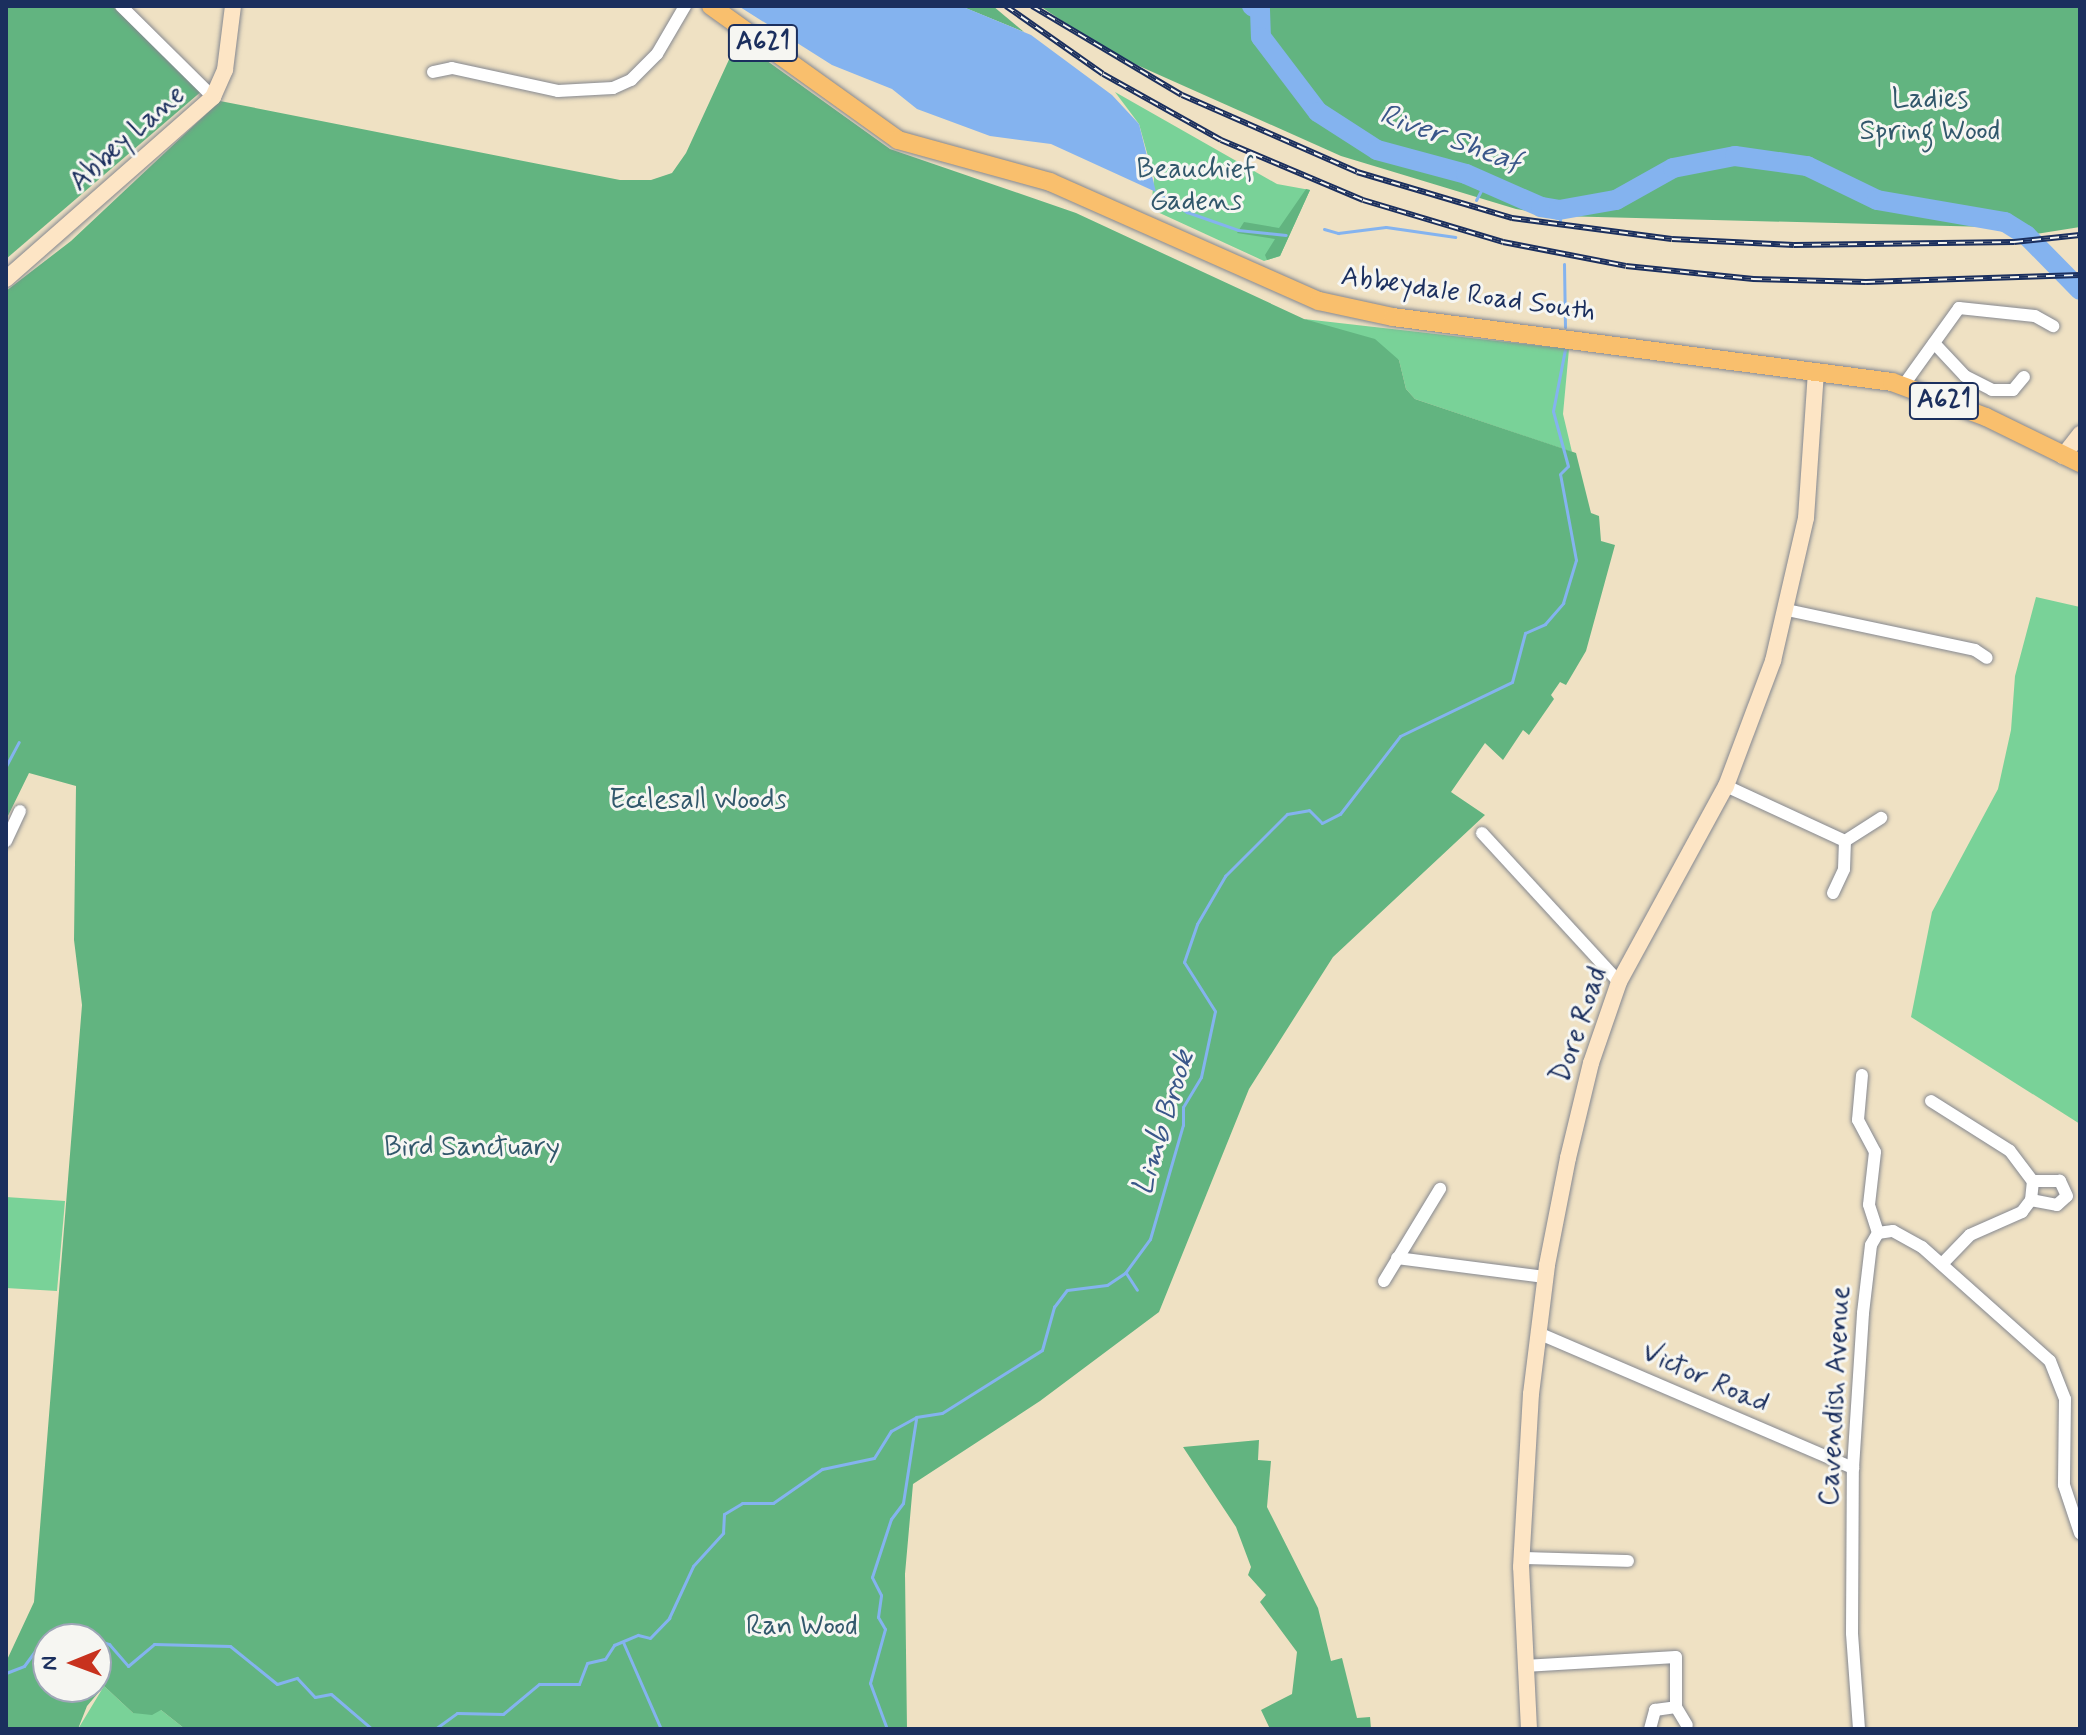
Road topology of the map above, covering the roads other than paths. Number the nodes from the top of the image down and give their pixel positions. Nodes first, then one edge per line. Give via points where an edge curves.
1 (121, 6) edge
2 (233, 6) edge
3 (685, 6) edge
4 (711, 6) edge
5 (433, 72) dead end
6 (213, 97) junction
7 (6, 279) edge
8 (2053, 326) dead end
9 (1934, 343) junction
10 (1816, 371) junction
11 (2024, 377) dead end
12 (1903, 386) junction
13 (2080, 434) edge
14 (2072, 460) edge
15 (1787, 610) junction
16 (1987, 658) dead end
17 (1726, 786) junction
18 (20, 811) dead end
19 (1881, 818) dead end
20 (1482, 833) dead end
21 (6, 841) edge
22 (1845, 841) junction
23 (1833, 893) dead end
24 (1619, 982) junction
25 (1862, 1075) dead end
26 (1931, 1101) dead end
27 (2033, 1181) junction
28 (1440, 1189) dead end
29 (2031, 1200) junction
30 (1878, 1233) junction
31 (1397, 1258) junction
32 (1942, 1264) junction
33 (1545, 1277) junction
34 (1384, 1281) dead end
35 (1538, 1333) junction
36 (1853, 1468) junction
37 (2076, 1513) edge
38 (2080, 1533) edge
39 (1522, 1558) junction
40 (1628, 1561) dead end
41 (1524, 1666) junction
42 (1676, 1707) junction
43 (1687, 1725) dead end
44 (1529, 1729) edge
45 (1650, 1729) edge
46 (1859, 1729) edge

1 - 6 street
2 - 6 street, Abbey Lane via 225,70
3 - 5 street via 657,54 631,80 613,88 558,91 452,68
4 - 10 main road, Abbeydale Road South / A621 via 898,140 1050,182 1319,301 1393,317
6 - 7 street, Abbey Lane
8 - 9 street via 2035,316 1959,308
9 - 11 street via 1965,376 1992,390 2013,390
9 - 12 street
10 - 12 main road, Abbeydale Road South / A621
10 - 15 street, Dore Road via 1812,473
12 - 14 main road, Abbeydale Road South / A621 via 1986,417
13 - 14 street
15 - 16 street via 1975,650
15 - 17 street, Dore Road
17 - 22 street
17 - 24 street, Dore Road
18 - 21 street
19 - 22 street
20 - 24 street
22 - 23 street via 1844,869
24 - 33 street, Dore Road via 1591,1063
25 - 30 street, Cavendish Avenue via 1858,1120 1875,1152 1869,1205
26 - 27 street via 2010,1151
27 - 29 street
27 - 29 street via 2060,1181 2067,1196 2057,1205
28 - 31 street
29 - 32 street via 2014,1217 1970,1235
30 - 32 street via 1904,1235
30 - 36 street, Cavendish Avenue via 1871,1245 1863,1313
31 - 33 street
31 - 34 street
32 - 37 street via 2055,1369 2065,1399 2064,1485
33 - 35 street, Dore Road
35 - 36 street, Victor Road
35 - 39 street, Dore Road
36 - 46 street, Cavendish Avenue via 1852,1633
37 - 38 street
39 - 40 street
39 - 41 street, Dore Road
41 - 42 street via 1676,1657
41 - 44 street, Dore Road
42 - 43 street
42 - 45 street via 1655,1710

